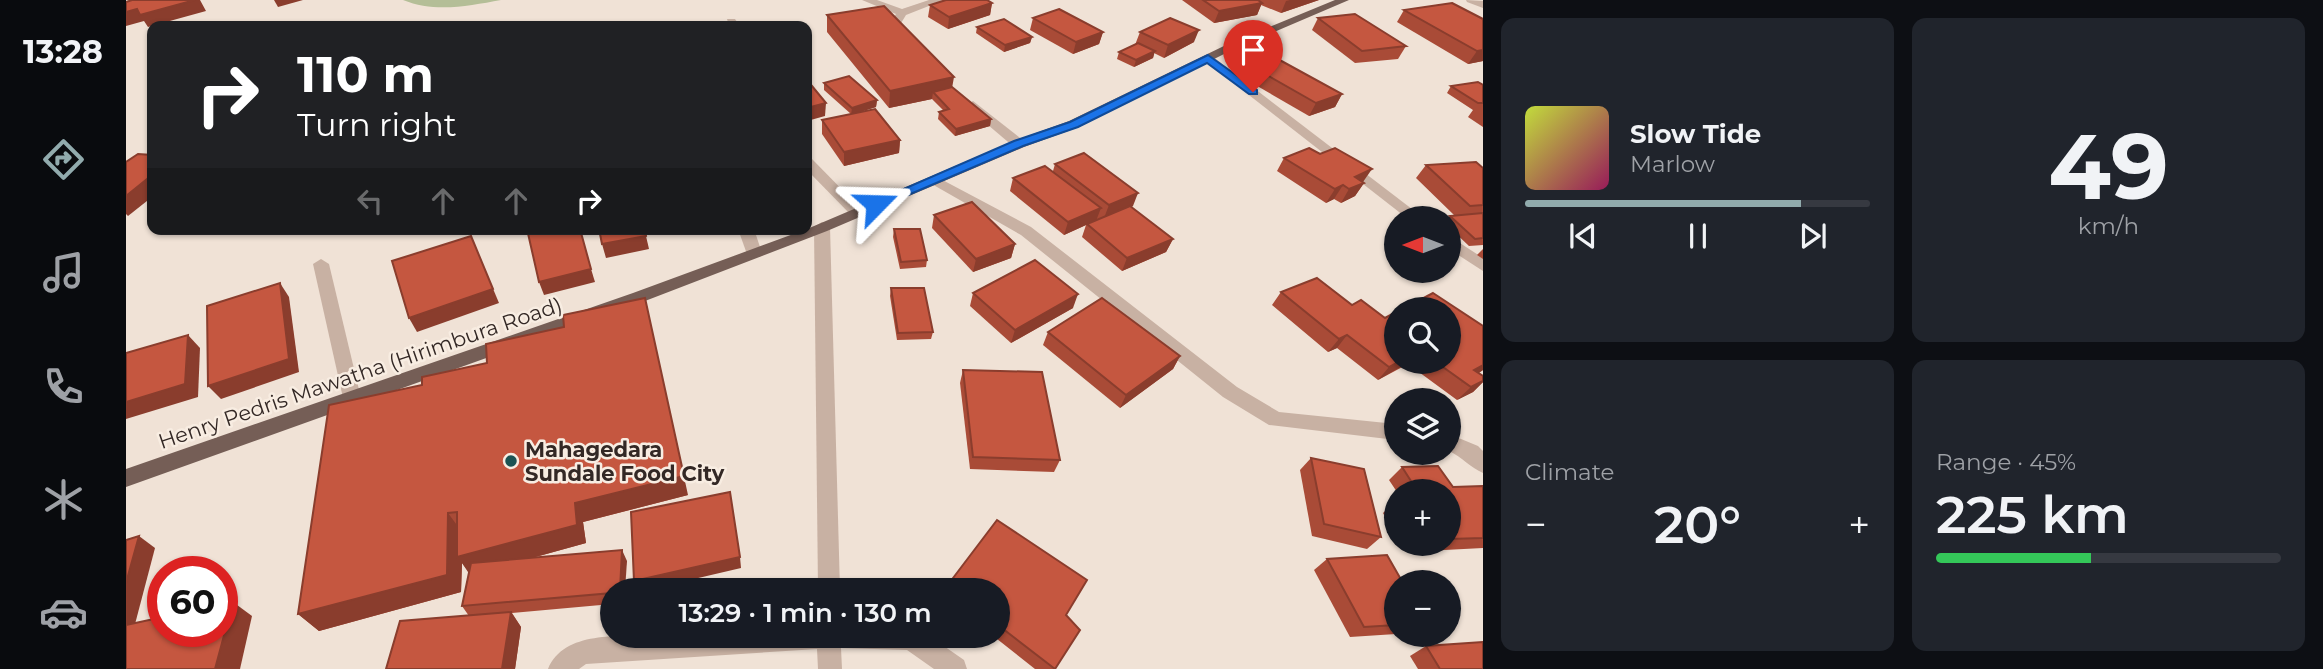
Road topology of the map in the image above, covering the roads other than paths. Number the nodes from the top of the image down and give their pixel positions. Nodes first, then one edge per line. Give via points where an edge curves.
1 (867, 0) edge
2 (939, 0) edge
3 (1344, 0) edge
4 (1471, 0) edge
5 (1483, 5) edge
6 (902, 13) junction
7 (911, 47) edge
8 (1208, 58) junction
9 (959, 93) edge
10 (1019, 144) junction
11 (812, 167) edge
12 (935, 180) junction
13 (1401, 206) edge
14 (856, 212) junction
15 (822, 226) junction
16 (812, 230) edge
17 (748, 235) edge
18 (799, 235) edge
19 (1461, 250) edge
20 (754, 253) junction
21 (321, 264) dead end
22 (1483, 266) edge
23 (352, 398) junction
24 (1384, 431) edge
25 (1461, 447) edge
26 (1483, 464) edge
27 (126, 478) edge
28 (829, 578) edge
29 (643, 648) edge
30 (830, 648) edge
31 (925, 648) edge
32 (561, 669) edge
33 (830, 669) edge
34 (955, 669) edge

1 - 6 street
2 - 6 street
3 - 8 main road, Henry Pedris Mawatha (Hirimbura Road)
4 - 5 street
6 - 7 street via 892,29
8 - 10 main road, Henry Pedris Mawatha (Hirimbura Road) via 1074,124
8 - 13 street
9 - 10 street
10 - 12 main road, Henry Pedris Mawatha (Hirimbura Road)
11 - 14 street
12 - 14 main road, Henry Pedris Mawatha (Hirimbura Road)
12 - 24 street via 1026,231 1230,391 1276,419
14 - 15 main road, Henry Pedris Mawatha (Hirimbura Road)
15 - 16 main road, Henry Pedris Mawatha (Hirimbura Road)
15 - 28 street
17 - 20 street
18 - 20 main road, Henry Pedris Mawatha (Hirimbura Road)
19 - 22 street
20 - 23 main road, Henry Pedris Mawatha (Hirimbura Road)
21 - 23 street
23 - 27 main road, Henry Pedris Mawatha (Hirimbura Road)
25 - 26 street
29 - 32 street via 581,652
30 - 33 street
31 - 34 street

